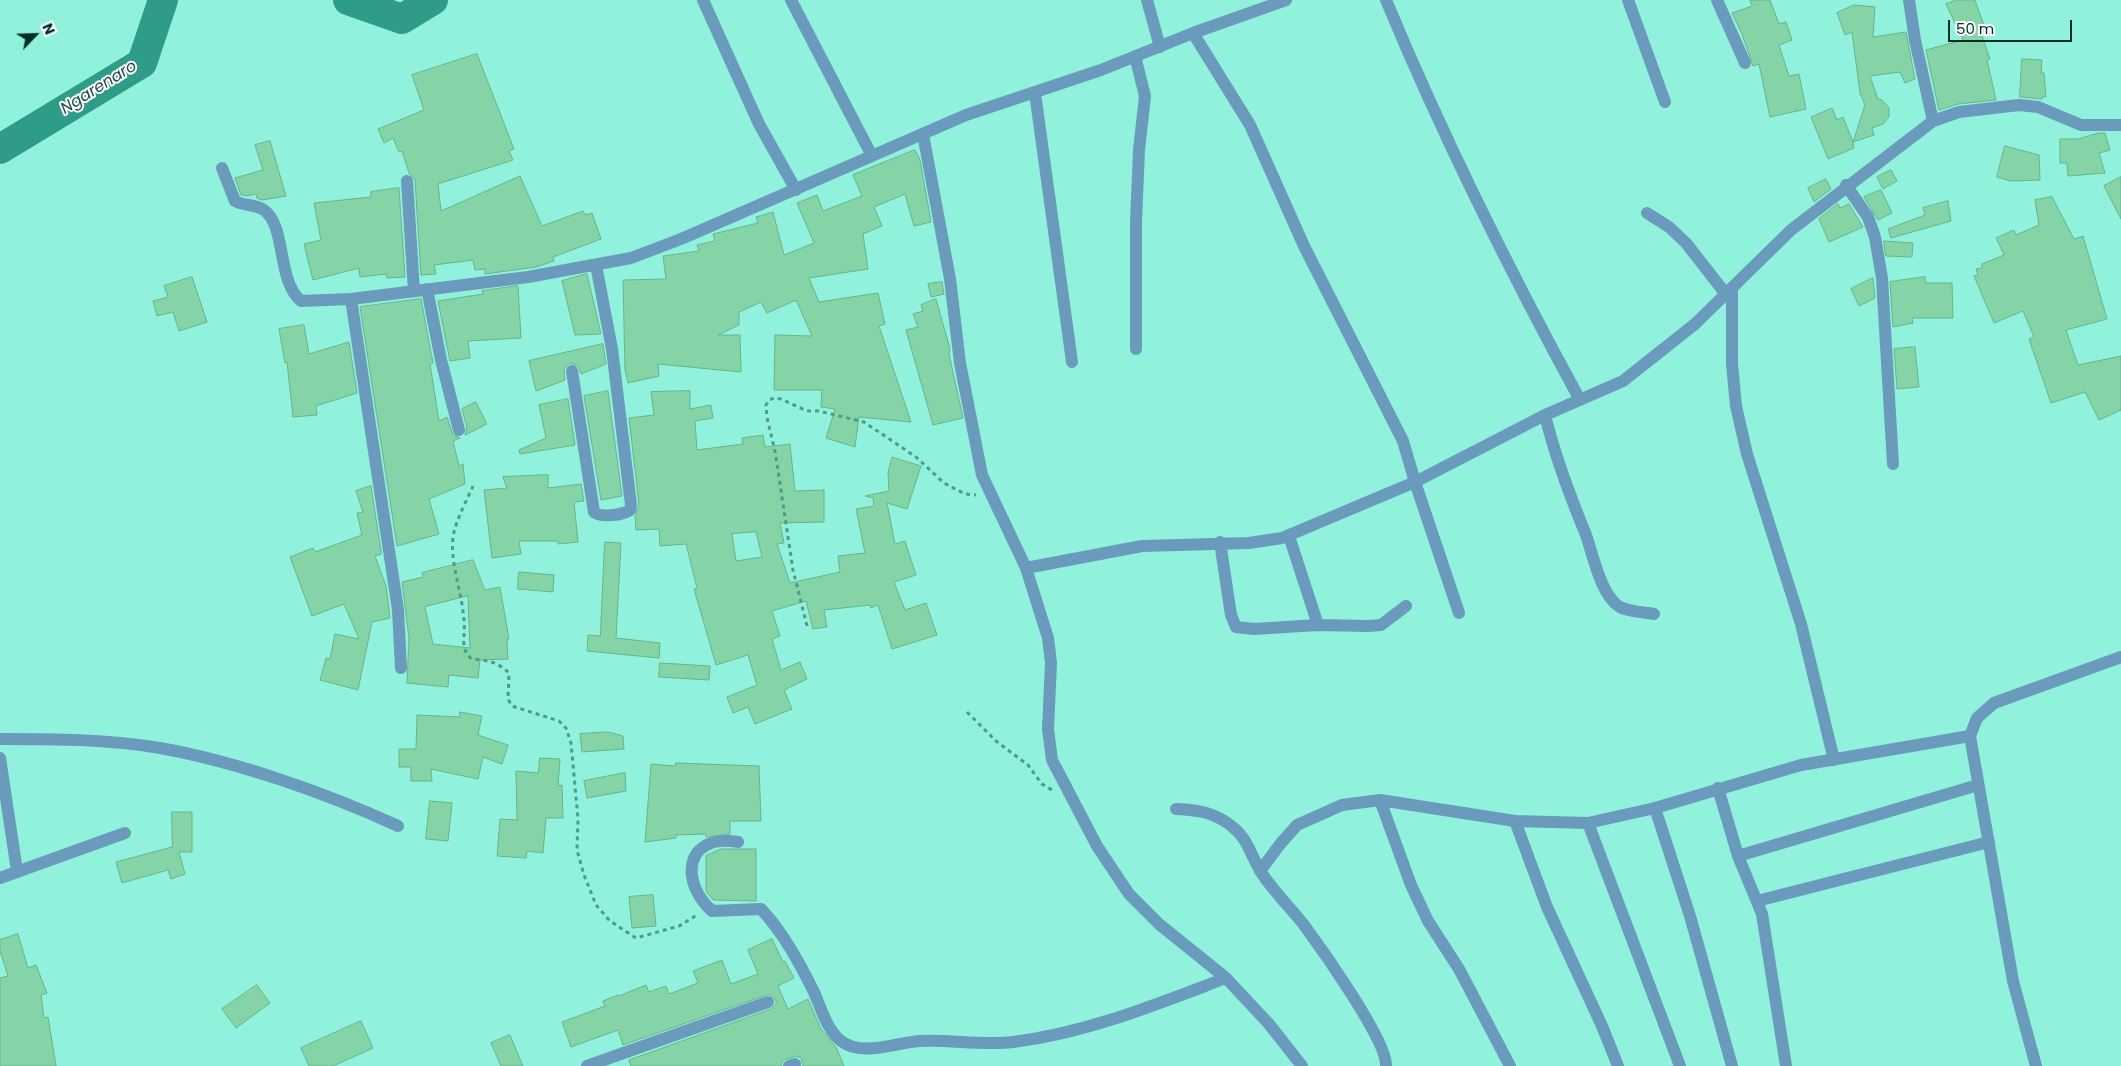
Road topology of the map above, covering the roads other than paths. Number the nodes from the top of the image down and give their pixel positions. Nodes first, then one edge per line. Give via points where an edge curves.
1 (703, 0) edge
2 (791, 0) edge
3 (1147, 0) edge
4 (1286, 0) edge
5 (1386, 0) edge
6 (1628, 0) edge
7 (1717, 0) edge
8 (1909, 0) edge
9 (1193, 33) junction
10 (1160, 47) junction
11 (1135, 56) junction
12 (1744, 63) dead end
13 (1035, 93) junction
14 (1666, 102) dead end
15 (1933, 121) junction
16 (2121, 125) edge
17 (923, 134) junction
18 (872, 156) junction
19 (222, 168) dead end
20 (407, 181) dead end
21 (1846, 186) junction
22 (796, 190) junction
23 (1647, 213) dead end
24 (596, 265) junction
25 (421, 290) junction
26 (1729, 290) junction
27 (351, 299) junction
28 (1136, 349) dead end
29 (1072, 362) dead end
30 (572, 371) dead end
31 (1580, 400) junction
32 (1545, 416) junction
33 (458, 430) dead end
34 (1893, 464) dead end
35 (1415, 482) junction
36 (1289, 536) junction
37 (1220, 542) junction
38 (1026, 568) junction
39 (1406, 606) dead end
40 (1459, 613) dead end
41 (1654, 614) dead end
42 (1318, 625) junction
43 (2121, 658) edge
44 (401, 668) dead end
45 (1970, 736) junction
46 (0, 739) edge
47 (0, 758) edge
48 (1834, 760) junction
49 (1978, 785) junction
50 (1718, 788) junction
51 (1380, 800) junction
52 (1655, 808) junction
53 (1176, 809) dead end
54 (1514, 820) junction
55 (1588, 823) junction
56 (398, 826) dead end
57 (125, 833) dead end
58 (738, 842) dead end
59 (1989, 842) junction
60 (1738, 856) junction
61 (1260, 871) junction
62 (17, 872) junction
63 (0, 878) edge
64 (1757, 901) junction
65 (1226, 978) junction
66 (768, 1002) dead end
67 (588, 1066) edge
68 (1302, 1066) edge
69 (1386, 1066) edge
70 (1510, 1066) edge
71 (1618, 1066) edge
72 (1680, 1066) edge
73 (1732, 1066) edge
74 (1786, 1066) edge
75 (2036, 1066) edge

1 - 22 street via 759,124
2 - 18 street
3 - 10 street
4 - 9 street
5 - 31 street via 1502,251
6 - 14 street
7 - 12 street
8 - 15 street
9 - 10 street
9 - 35 street via 1250,125 1309,255 1403,441
10 - 11 street
11 - 13 street
11 - 28 street via 1145,96 1136,222
13 - 17 street via 1003,102
13 - 29 street
15 - 16 street via 1959,112 2019,105 2038,107 2082,125
15 - 21 street
17 - 18 street
17 - 38 street via 950,279 960,363 982,475
18 - 22 street
19 - 27 street via 235,200 264,209 270,217 278,235 291,292 301,301
20 - 25 street
21 - 26 street via 1791,230
21 - 34 street via 1868,217 1875,236 1882,278
22 - 24 street via 631,258
23 - 26 street via 1670,227
24 - 25 street
24 - 30 street via 620,406 631,505 626,513 596,515 594,512
25 - 27 street
25 - 33 street
26 - 31 street via 1695,324 1634,373
26 - 48 street via 1736,406 1747,454 1801,624
27 - 44 street via 398,610
31 - 32 street
32 - 35 street
32 - 41 street via 1572,503 1610,597 1620,607
35 - 36 street
35 - 40 street
36 - 37 street via 1265,542
36 - 42 street
37 - 38 street via 1142,546
37 - 42 street via 1231,615 1236,627
38 - 65 street via 1048,638 1051,663 1048,729 1052,760 1069,795 1129,894 1158,924
39 - 42 street via 1381,625
43 - 45 street via 1994,702 1977,718
45 - 48 street
45 - 49 street
46 - 56 street via 98,741 168,750 225,762 332,798
47 - 62 street
48 - 50 street via 1801,765
49 - 59 street
49 - 60 street
50 - 52 street
50 - 60 street
51 - 54 street
51 - 61 street via 1342,806 1297,826
51 - 70 street via 1411,885 1428,921 1459,969
52 - 55 street
52 - 73 street via 1690,916
53 - 61 street via 1216,815 1237,831
54 - 55 street
54 - 71 street via 1547,907
55 - 72 street
57 - 62 street
58 - 65 street via 722,840 709,843 694,858 693,886 700,900 712,911 761,909 791,952 841,1041 862,1049 919,1041 978,1044 1043,1037 1131,1013
59 - 64 street
59 - 75 street via 2013,982
60 - 64 street
61 - 69 street via 1305,926 1349,992 1384,1053
62 - 63 street
64 - 74 street via 1770,956
65 - 68 street
66 - 67 street

